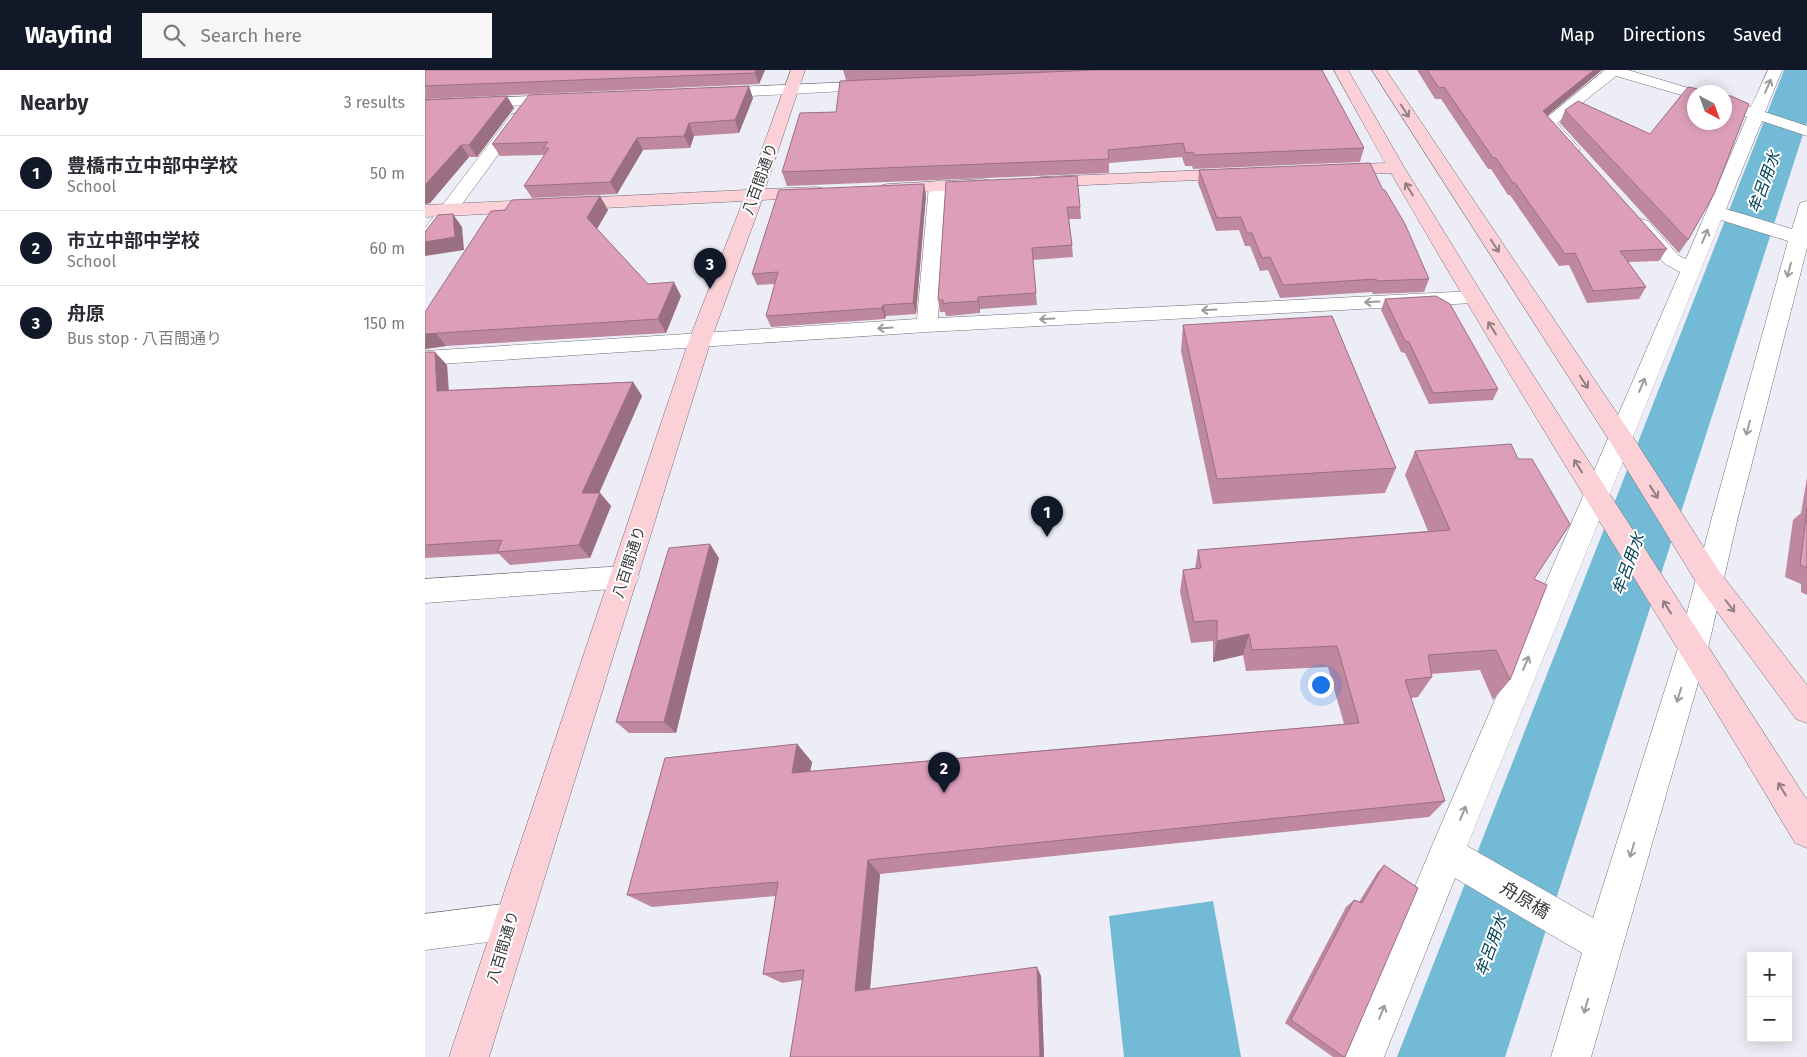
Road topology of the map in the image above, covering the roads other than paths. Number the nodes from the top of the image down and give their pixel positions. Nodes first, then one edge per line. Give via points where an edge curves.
1 (1341, 70) edge
2 (1379, 70) edge
3 (1613, 70) edge
4 (1775, 70) edge
5 (795, 80) edge
6 (889, 86) edge
7 (1687, 92) edge
8 (697, 94) edge
9 (579, 99) edge
10 (530, 101) junction
11 (425, 105) edge
12 (1732, 106) edge
13 (1761, 115) junction
14 (1801, 128) edge
15 (1581, 159) edge
16 (1396, 168) junction
17 (1314, 171) edge
18 (1255, 173) edge
19 (1027, 182) edge
20 (997, 184) edge
21 (938, 186) junction
22 (868, 190) edge
23 (829, 192) edge
24 (754, 196) junction
25 (1807, 206) edge
26 (448, 210) junction
27 (1627, 210) edge
28 (425, 211) edge
29 (1724, 215) junction
30 (1794, 236) edge
31 (425, 241) edge
32 (1691, 269) junction
33 (1473, 297) junction
34 (927, 326) junction
35 (700, 340) junction
36 (425, 358) edge
37 (1620, 437) junction
38 (1596, 495) junction
39 (625, 576) junction
40 (1709, 579) junction
41 (425, 590) edge
42 (1693, 648) junction
43 (1807, 709) edge
44 (1807, 831) edge
45 (1461, 862) junction
46 (511, 921) junction
47 (425, 932) edge
48 (1589, 937) junction
49 (469, 1057) edge
50 (1364, 1057) edge
51 (1571, 1057) edge

1 - 16 street
2 -> 37 street
3 - 7 street
3 - 15 street via 1549,123
13 -> 4 street
5 - 6 street
5 - 8 street
5 - 24 street, 八百間通り
9 - 10 street
10 - 11 street
10 - 26 street
12 - 13 street
13 - 14 street
13 - 29 street
16 - 17 street
33 -> 16 street
18 - 19 street
20 - 21 street
21 - 22 street
21 - 34 street
23 - 24 street
24 - 26 street
24 - 35 street, 八百間通り
25 - 30 street
26 - 28 street
26 - 31 street
27 - 32 street via 1672,260
29 - 30 street
32 -> 29 street
30 -> 40 street
37 -> 32 street
33 -> 34 street
38 -> 33 street
34 -> 35 street
35 - 36 street
35 - 39 street, 八百間通り
37 - 38 street
37 -> 40 street
42 -> 38 street
45 -> 38 street
39 - 41 street
39 - 46 street, 八百間通り
40 - 42 street
40 -> 43 street
44 -> 42 street
42 -> 48 street
45 - 48 street, 舟原橋
50 -> 45 street
46 - 47 street
46 - 49 street, 八百間通り
48 -> 51 street

